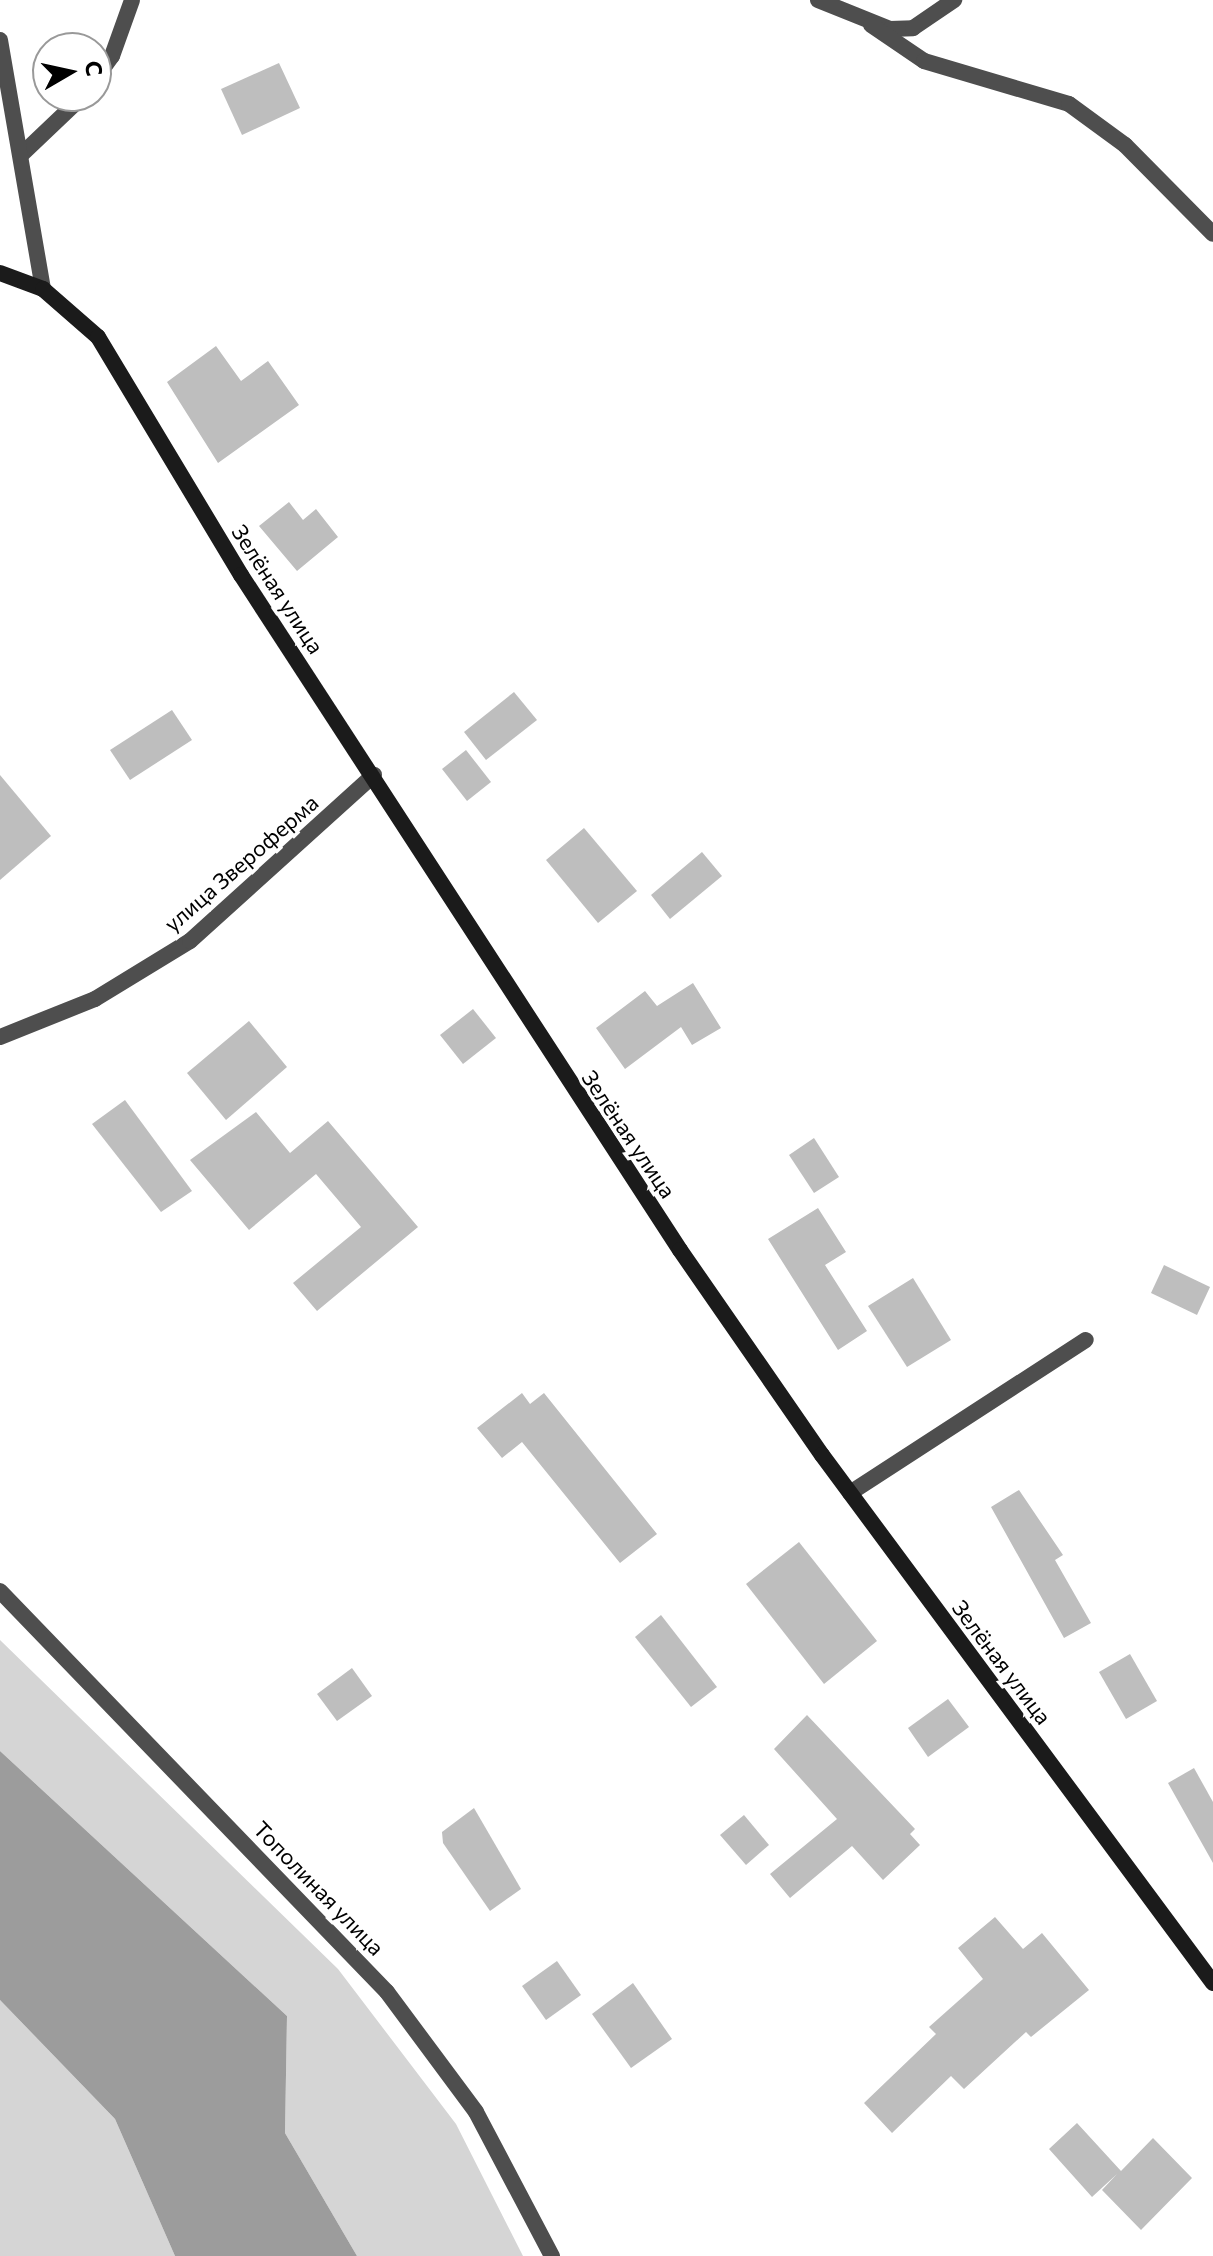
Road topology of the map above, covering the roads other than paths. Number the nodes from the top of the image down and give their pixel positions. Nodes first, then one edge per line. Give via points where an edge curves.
1 (132, 0) edge
2 (818, 0) edge
3 (954, 0) edge
4 (871, 25) junction
5 (0, 40) edge
6 (112, 56) edge
7 (66, 112) edge
8 (21, 155) junction
9 (1213, 234) edge
10 (0, 273) edge
11 (43, 289) junction
12 (374, 775) junction
13 (0, 1037) edge
14 (1086, 1340) dead end
15 (850, 1493) junction
16 (0, 1591) edge
17 (1213, 1983) edge
18 (552, 2256) edge

1 - 6 street
2 - 4 street
3 - 4 street via 913,28
4 - 9 street via 924,61 1069,104 1125,145
5 - 8 street
7 - 8 street
8 - 11 street
10 - 11 street
11 - 12 street, Зелёная улица via 105,348 241,575
12 - 13 street, улица Звероферма via 190,941 95,999
12 - 15 street, Зелёная улица via 572,1088
14 - 15 street
15 - 17 street, Зелёная улица
16 - 18 street, Тополиная улица via 387,1992 476,2112

